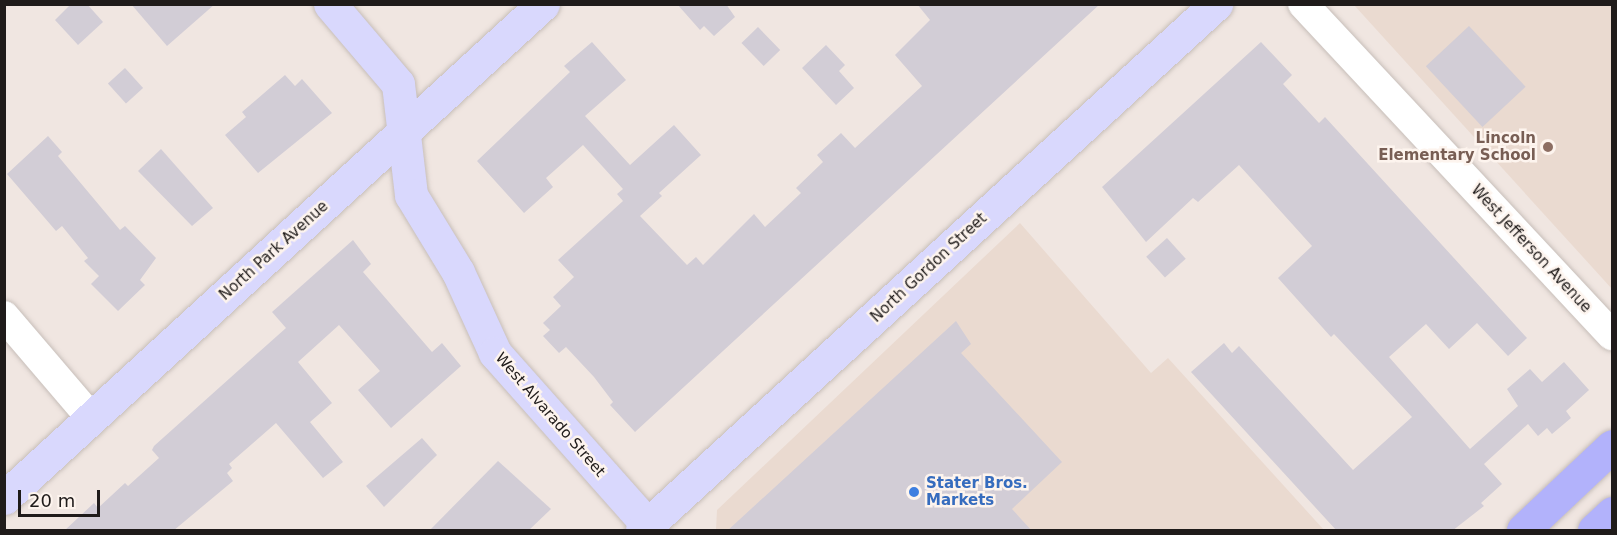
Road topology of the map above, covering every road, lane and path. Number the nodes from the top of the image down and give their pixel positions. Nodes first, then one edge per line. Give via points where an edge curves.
1 (330, 4) edge
2 (543, 4) edge
3 (1216, 4) edge
4 (1303, 4) edge
5 (404, 132) junction
6 (4, 316) edge
7 (1612, 335) edge
8 (91, 418) junction
9 (1612, 446) edge
10 (4, 498) edge
11 (1612, 513) edge
12 (647, 529) edge
13 (1523, 531) edge
14 (1594, 531) edge

1 - 5 street, West Alvarado Street via 398,84
2 - 5 street, North Park Avenue
3 - 12 street, North Gordon Street
4 - 7 street, West Jefferson Avenue
5 - 8 street, North Park Avenue
5 - 12 street, West Alvarado Street via 411,195 458,272 495,353
6 - 8 street
8 - 10 street, North Park Avenue
9 - 13 main road
11 - 14 main road

